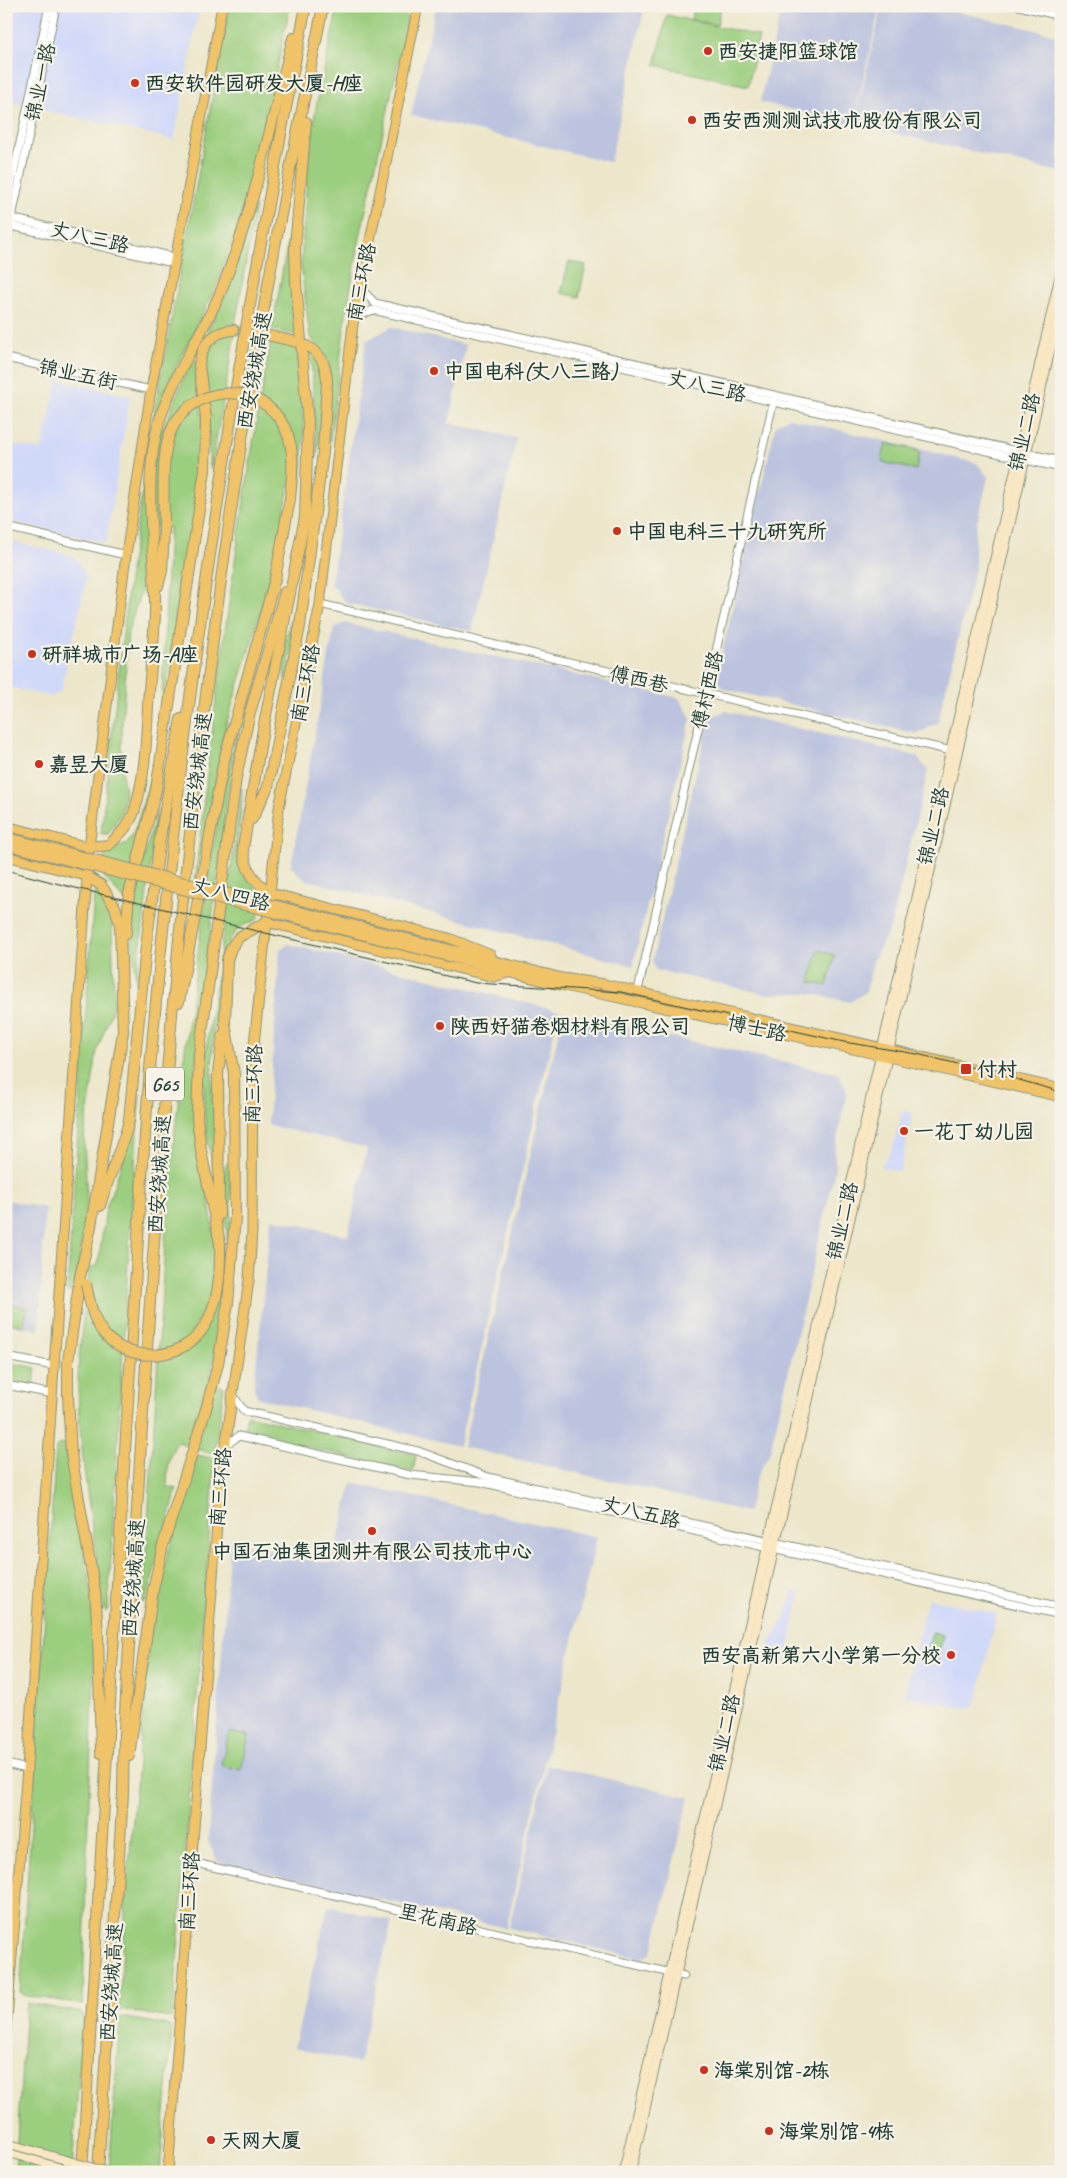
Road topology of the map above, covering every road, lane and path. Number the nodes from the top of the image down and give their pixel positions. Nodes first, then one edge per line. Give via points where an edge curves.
1 (49, 6) edge
2 (56, 6) edge
3 (222, 6) edge
4 (304, 6) edge
5 (323, 6) edge
6 (418, 6) edge
7 (1019, 6) edge
8 (1048, 6) edge
9 (1061, 9) edge
10 (1061, 16) edge
11 (316, 42) junction
12 (6, 209) edge
13 (9, 222) edge
14 (6, 246) edge
15 (174, 260) junction
16 (1061, 270) edge
17 (359, 287) junction
18 (1061, 304) edge
19 (354, 318) junction
20 (233, 330) tunnel mouth
21 (270, 336) tunnel mouth
22 (6, 358) edge
23 (151, 390) junction
24 (774, 398) junction
25 (1022, 455) junction
26 (1061, 461) edge
27 (1061, 468) edge
28 (307, 475) junction
29 (6, 527) edge
30 (126, 555) junction
31 (155, 600) junction
32 (320, 604) junction
33 (201, 607) junction
34 (706, 694) junction
35 (954, 751) junction
36 (6, 826) edge
37 (245, 833) junction
38 (6, 837) edge
39 (6, 845) edge
40 (89, 847) junction
41 (6, 856) edge
42 (86, 876) junction
43 (271, 892) junction
44 (266, 922) junction
45 (455, 954) junction
46 (510, 969) junction
47 (639, 986) dead end
48 (225, 1023) junction
49 (123, 1032) junction
50 (885, 1052) junction
51 (166, 1075) junction
52 (1061, 1089) edge
53 (1061, 1096) edge
54 (91, 1226) junction
55 (220, 1248) junction
56 (88, 1262) junction
57 (83, 1280) junction
58 (6, 1357) edge
59 (54, 1366) junction
60 (6, 1385) edge
61 (53, 1394) junction
62 (232, 1394) junction
63 (224, 1447) junction
64 (771, 1545) junction
65 (1061, 1607) edge
66 (1061, 1615) edge
67 (6, 1764) edge
68 (27, 1769) junction
69 (103, 1794) junction
70 (123, 1794) junction
71 (191, 1862) junction
72 (676, 1974) junction
73 (6, 2031) edge
74 (6, 2143) edge
75 (6, 2152) edge
76 (76, 2172) edge
77 (82, 2172) edge
78 (98, 2172) edge
79 (108, 2172) edge
80 (168, 2172) edge
81 (623, 2172) edge
82 (631, 2172) edge

1 - 12 street, 锦业一路
2 - 13 street, 锦业一路
3 - 15 main road
4 - 31 highway via 242,230 220,292 174,382 161,415 153,450 150,501
4 - 33 highway, 西安绕城高速 / G65 via 241,348
5 - 11 highway, 西安绕城高速 / G65
6 - 17 main road, 南三环路
7 - 10 street
8 - 9 street
11 - 28 highway via 295,247 306,390
11 - 51 highway, 西安绕城高速 / G65 via 275,247 233,498 190,828
13 - 14 street, 锦业一路
13 - 15 street, 丈八三路
15 - 23 main road
16 - 25 main road, 锦业二路
17 - 19 main road, 南三环路
17 - 24 street, 丈八三路 via 375,303
18 - 25 main road, 锦业二路
19 - 24 street, 丈八三路 via 372,310
19 - 32 main road, 南三环路
20 - 49 highway via 222,331 209,340 201,356 207,436 205,470 156,790 130,894 126,923
21 - 37 highway via 302,344 315,351 326,369 327,380 323,452 300,626 268,786
22 - 23 street, 锦业五街
23 - 30 main road
24 - 25 street, 丈八三路
24 - 34 street, 傅村西路
25 - 26 street, 丈八三路
25 - 27 street, 丈八三路
25 - 35 main road, 锦业二路
28 - 37 highway via 305,517
28 - 55 highway via 293,561 248,716 236,778 199,1055 197,1118
29 - 30 street
30 - 40 main road
31 - 40 highway via 144,772 134,813 126,829 109,845
31 - 51 highway, bridge via 162,571 166,451 177,420 204,398 222,392 241,393 260,401 285,427 292,470 290,499 275,579 224,760
32 - 34 street, 傅西巷
32 - 43 main road, 南三环路 via 279,808
33 - 56 highway via 160,838 129,1120 124,1143 105,1188
33 - 69 highway, 西安绕城高速 / G65 via 174,823 152,1045
34 - 35 street, 傅西巷
34 - 47 street, 傅村西路
35 - 50 main road, 锦业二路
36 - 40 main road
37 - 43 highway via 244,861 249,874
38 - 45 main road, 丈八四路, bridge
39 - 45 main road, 丈八四路, bridge
40 - 42 main road
41 - 42 main road
42 - 49 highway via 101,885 118,915
42 - 59 main road
43 - 44 main road, 南三环路
43 - 46 main road via 449,938
44 - 46 main road via 494,977
44 - 48 highway via 239,937 231,948 225,974
44 - 62 main road, 南三环路 via 252,1054 249,1280
45 - 46 main road, 博士路
46 - 50 main road, 博士路 via 604,984
48 - 55 highway via 218,1073
48 - 70 highway via 234,1074 233,1250 224,1334 206,1409 163,1545 153,1590
49 - 54 highway
50 - 52 main road, 博士路
50 - 53 main road, 博士路
50 - 64 main road, 锦业二路
51 - 70 highway, 西安绕城高速 / G65 via 124,1720
54 - 56 highway
54 - 57 highway
55 - 57 highway, bridge via 217,1293 204,1329 169,1353 143,1355 123,1348 106,1336 91,1310
56 - 57 highway
57 - 69 highway via 68,1361 68,1396 71,1454 95,1591
58 - 59 street
59 - 61 main road
60 - 61 street
61 - 68 main road
62 - 63 main road, 南三环路
62 - 64 street, 丈八五路 via 244,1411 418,1451 488,1477
63 - 64 street, 丈八五路 via 239,1436 410,1475 480,1482
63 - 71 main road, 南三环路
64 - 65 street, 丈八五路
64 - 66 street, 丈八五路
64 - 72 main road, 锦业二路
67 - 68 street
68 - 73 main road
69 - 77 highway, 西安绕城高速 / G65
70 - 78 highway, 西安绕城高速 / G65
71 - 72 street, 里花南路
71 - 80 main road, 南三环路
72 - 81 main road, 锦业二路
72 - 82 main road, 锦业二路
74 - 79 main road, bridge
75 - 76 main road

